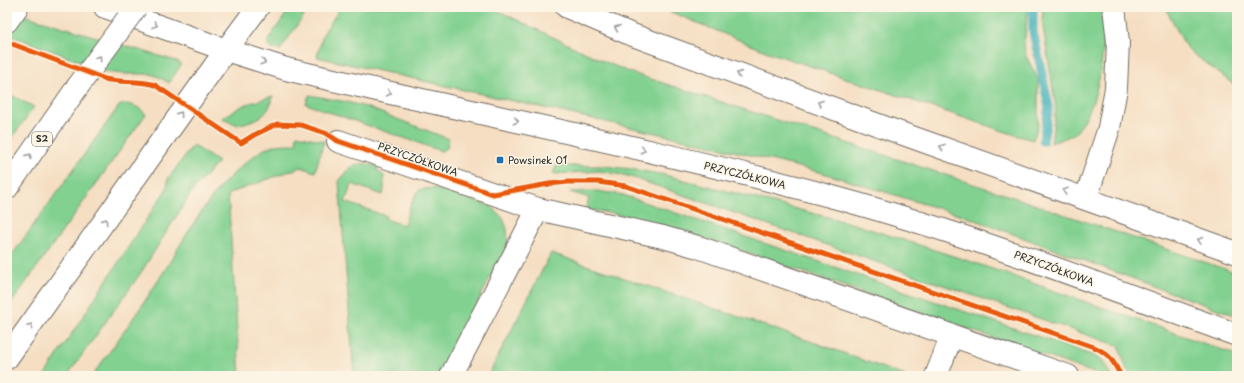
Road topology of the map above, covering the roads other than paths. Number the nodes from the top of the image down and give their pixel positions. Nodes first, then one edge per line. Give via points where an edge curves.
1 (17, 7) edge
2 (105, 7) edge
3 (136, 7) edge
4 (258, 7) edge
5 (568, 7) edge
6 (1114, 7) edge
7 (7, 21) edge
8 (226, 50) junction
9 (338, 141) dead end
10 (7, 188) edge
11 (1086, 198) junction
12 (538, 209) junction
13 (1237, 253) edge
14 (952, 335) junction
15 (1237, 335) edge
16 (7, 358) edge
17 (451, 376) edge
18 (936, 376) edge
19 (1068, 376) edge

1 - 7 main road
2 -> 8 main road, PRZYCZÓŁKOWA
10 -> 3 main road, S2, bridge
4 - 8 main road
11 -> 5 main road via 630,34
6 - 11 main road via 1118,42 1116,88 1110,128
8 -> 15 main road, PRZYCZÓŁKOWA via 286,69 668,156 840,199 926,224 1024,257
16 -> 8 main road
9 - 12 main road, PRZYCZÓŁKOWA
13 -> 11 main road
12 - 14 main road, PRZYCZÓŁKOWA via 698,247
12 - 17 main road
14 - 18 main road
14 - 19 main road, PRZYCZÓŁKOWA

